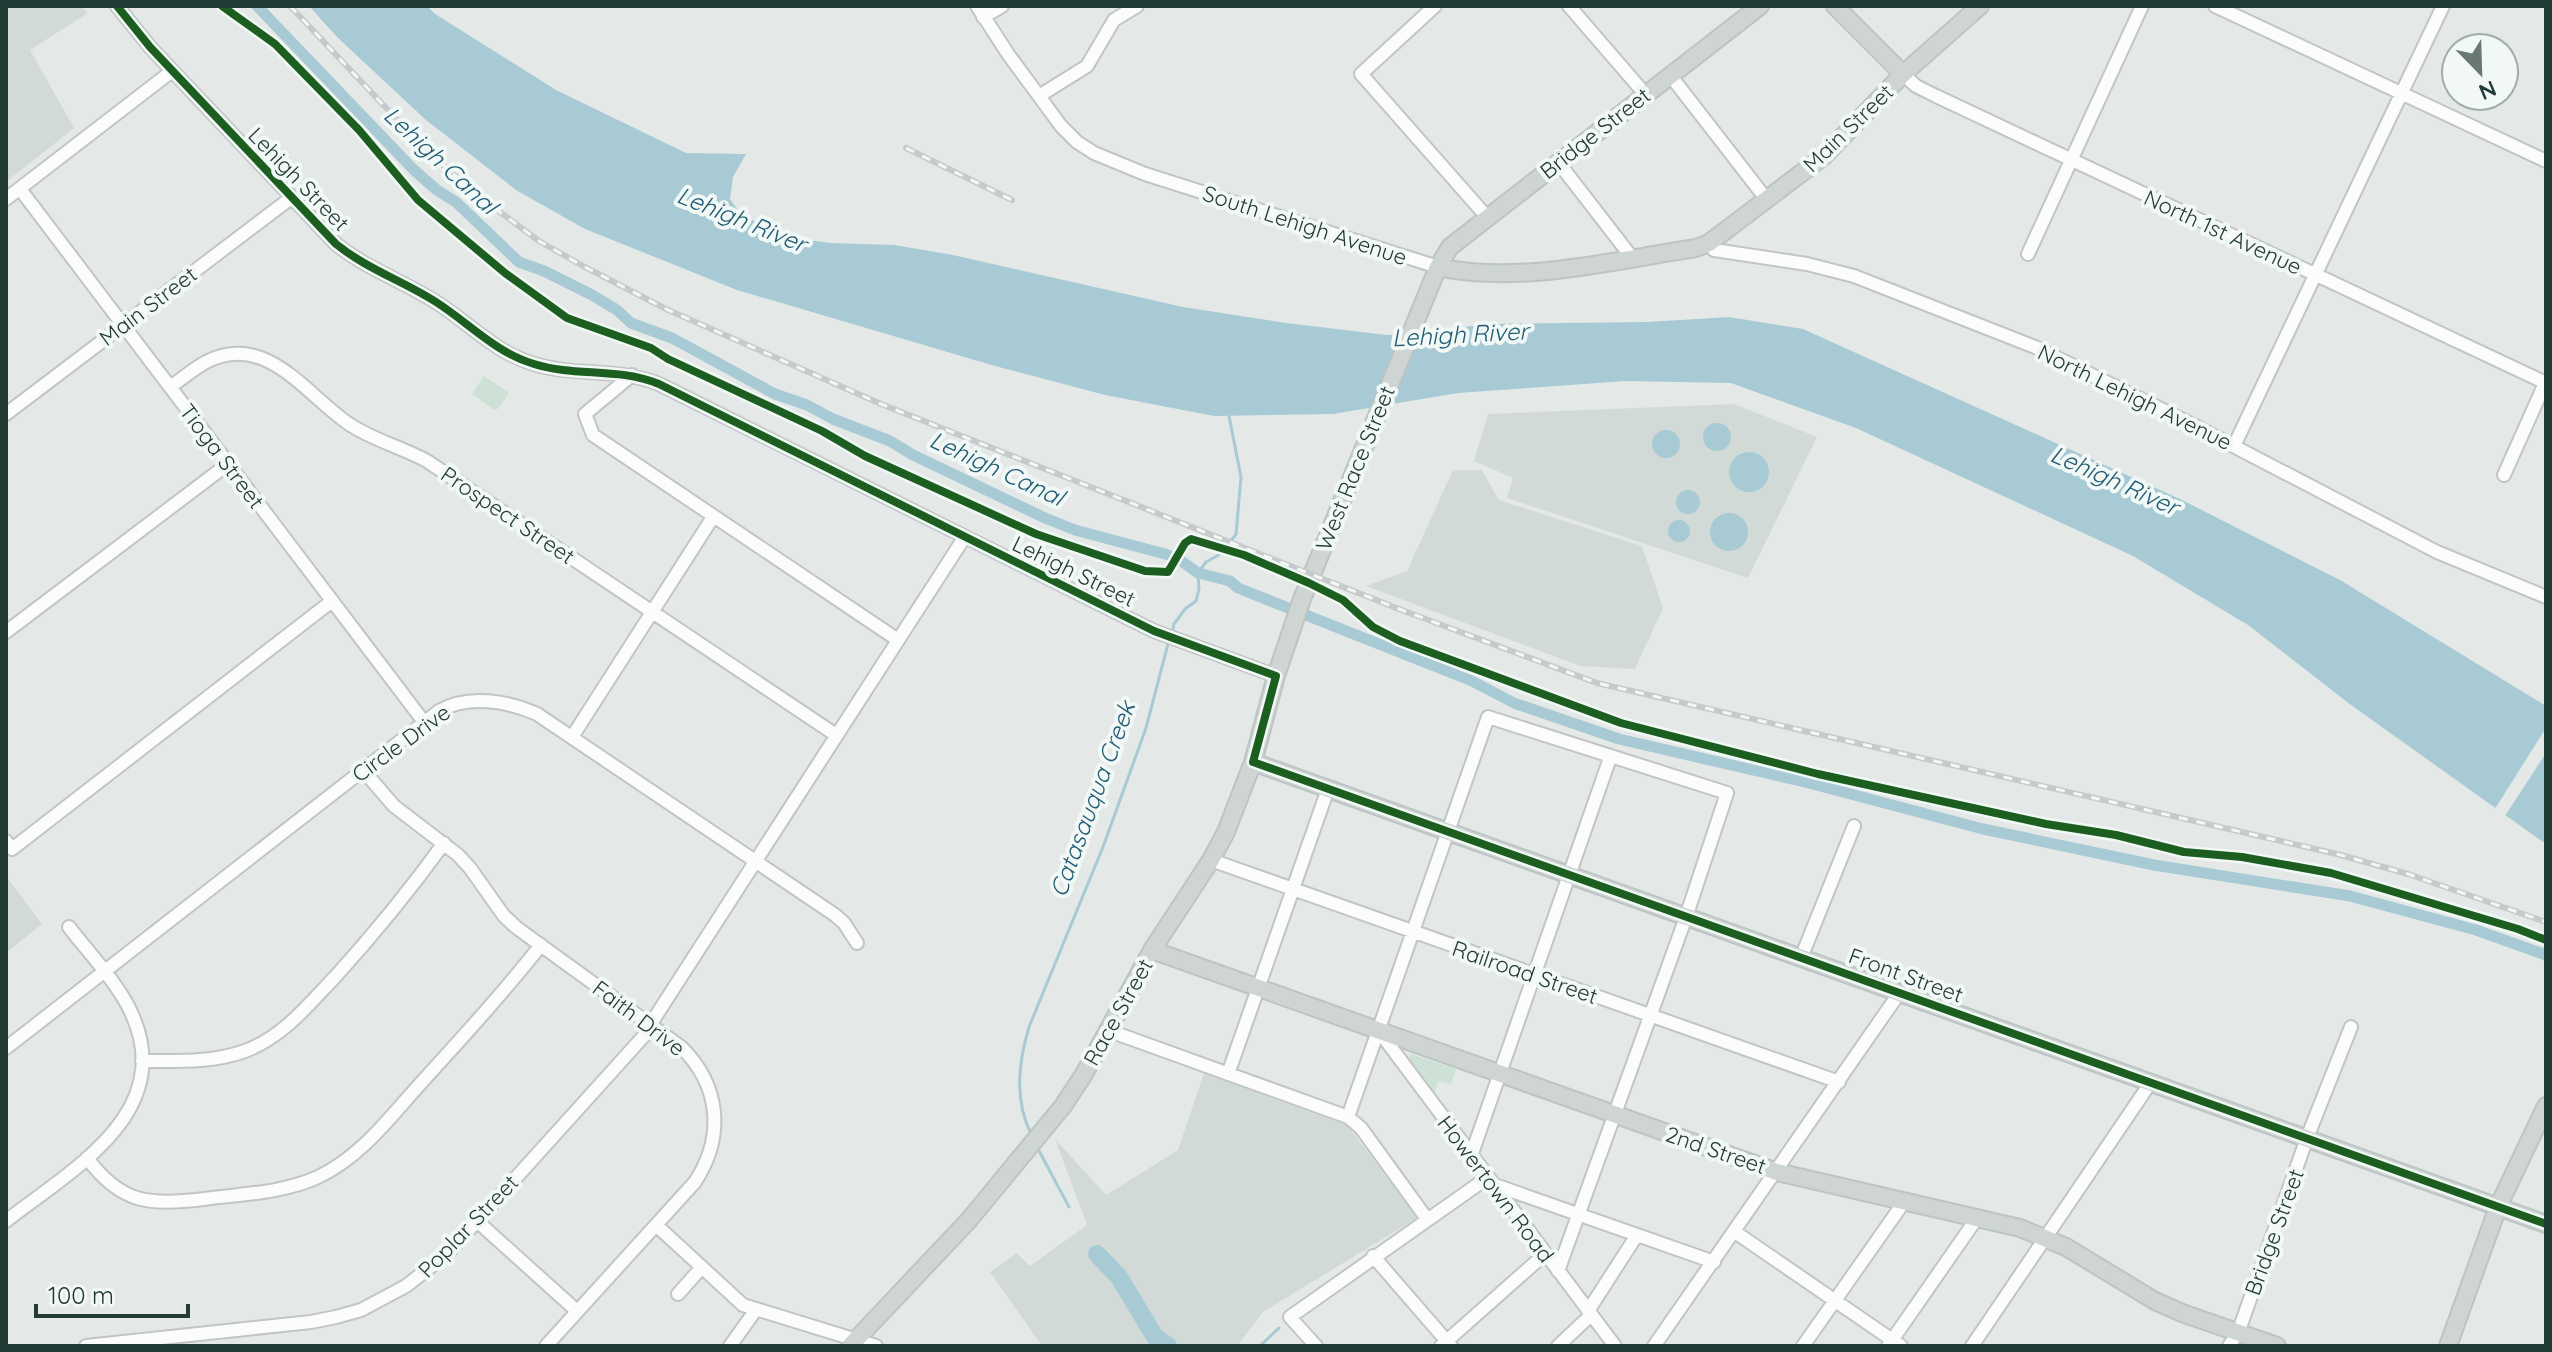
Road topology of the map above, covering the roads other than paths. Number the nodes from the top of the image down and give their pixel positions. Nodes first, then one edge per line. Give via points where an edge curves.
1 (117, 6) edge
2 (1002, 6) edge
3 (1137, 6) edge
4 (1435, 6) edge
5 (1569, 6) edge
6 (1760, 6) edge
7 (1835, 6) edge
8 (1980, 6) edge
9 (2142, 6) edge
10 (2215, 6) edge
11 (2443, 6) edge
12 (980, 11) edge
13 (172, 71) junction
14 (1903, 74) junction
15 (1670, 75) junction
16 (1645, 94) junction
17 (2401, 94) junction
18 (1039, 96) junction
19 (2072, 159) junction
20 (2546, 161) edge
21 (1558, 162) junction
22 (20, 189) junction
23 (291, 198) junction
24 (6, 199) edge
25 (1767, 200) junction
26 (1487, 217) junction
27 (1709, 243) junction
28 (2028, 254) dead end
29 (1633, 259) junction
30 (1438, 267) junction
31 (2315, 276) junction
32 (123, 325) junction
33 (632, 375) junction
34 (2546, 383) edge
35 (170, 387) junction
36 (6, 414) edge
37 (2234, 446) junction
38 (228, 464) junction
39 (2504, 475) dead end
40 (713, 517) junction
41 (964, 538) junction
42 (2546, 597) edge
43 (332, 601) junction
44 (652, 612) junction
45 (1293, 624) joint
46 (6, 632) edge
47 (898, 640) junction
48 (1276, 676) junction
49 (424, 722) junction
50 (836, 735) junction
51 (572, 737) junction
52 (1610, 758) junction
53 (1253, 762) junction
54 (363, 770) junction
55 (1328, 789) junction
56 (1854, 826) dead end
57 (1447, 832) junction
58 (444, 843) junction
59 (9, 845) edge
60 (755, 860) junction
61 (1211, 860) junction
62 (1569, 876) junction
63 (1293, 889) junction
64 (1686, 917) junction
65 (69, 927) dead end
66 (1412, 932) junction
67 (857, 943) dead end
68 (541, 945) junction
69 (1152, 950) junction
70 (1801, 958) junction
71 (103, 970) junction
72 (1534, 975) junction
73 (1259, 988) junction
74 (1900, 992) junction
75 (1650, 1017) junction
76 (651, 1026) junction
77 (2351, 1027) dead end
78 (1107, 1030) junction
79 (1378, 1030) junction
80 (6, 1048) edge
81 (142, 1061) junction
82 (1228, 1074) junction
83 (1499, 1074) junction
84 (1839, 1082) junction
85 (2151, 1082) junction
86 (2546, 1106) edge
87 (1615, 1115) junction
88 (1348, 1117) junction
89 (2307, 1138) junction
90 (1471, 1156) junction
91 (87, 1158) junction
92 (1777, 1172) junction
93 (1490, 1181) junction
94 (1904, 1202) junction
95 (2498, 1207) junction
96 (1579, 1215) junction
97 (1977, 1218) junction
98 (1427, 1219) junction
99 (6, 1221) edge
100 (477, 1221) junction
101 (2546, 1224) edge
102 (656, 1225) junction
103 (1735, 1232) junction
104 (1637, 1235) junction
105 (2047, 1237) junction
106 (1545, 1254) junction
107 (1373, 1256) junction
108 (1714, 1262) junction
109 (702, 1267) junction
110 (1558, 1271) junction
111 (678, 1294) dead end
112 (1835, 1301) junction
113 (577, 1311) junction
114 (755, 1311) junction
115 (1589, 1313) junction
116 (2233, 1339) edge
117 (853, 1343) edge
118 (1446, 1344) edge
119 (1894, 1344) edge
120 (86, 1346) edge
121 (546, 1346) edge
122 (730, 1346) edge
123 (876, 1346) edge
124 (1316, 1346) edge
125 (1558, 1346) edge
126 (1615, 1346) edge
127 (1654, 1346) edge
128 (1803, 1346) edge
129 (1972, 1346) edge
130 (2277, 1346) edge
131 (2448, 1346) edge

1 - 13 street, Lehigh Street
2 - 12 street
3 - 18 street via 1114,20 1087,66
4 - 26 street via 1361,74
5 - 16 street
6 - 15 main road, Bridge Street
7 - 14 main road
8 - 14 main road, Main Street
9 - 19 street
10 - 17 street
11 - 17 street
12 - 18 street, South Lehigh Avenue
13 - 22 street
13 - 23 street, Lehigh Street
14 - 19 street, North 1st Avenue via 1916,86
14 - 25 main road, Main Street via 1824,156
15 - 16 main road, Bridge Street
15 - 25 street
16 - 21 main road, Bridge Street
17 - 20 street
17 - 31 street
18 - 30 street, South Lehigh Avenue via 1077,142 1114,163
19 - 28 street
19 - 31 street, North 1st Avenue
21 - 26 main road, Bridge Street
21 - 29 street
22 - 24 street
22 - 32 street, Tioga Street
23 - 32 street, Main Street
23 - 33 street, Lehigh Street via 346,252 436,302 509,355 547,368
25 - 27 main road, Main Street
26 - 30 main road, Bridge Street via 1450,247
27 - 29 main road, South Lehigh Avenue
27 - 37 street, North Lehigh Avenue via 1714,250 1854,276 2035,347
29 - 30 main road, South Lehigh Avenue via 1547,270
30 - 45 main road, West Race Street
31 - 34 street, North 1st Avenue
31 - 37 street
32 - 35 street, Tioga Street
32 - 36 street, Main Street
33 - 40 street via 585,414 593,435
33 - 41 street, Lehigh Street
34 - 39 street
35 - 38 street, Tioga Street
35 - 44 street, Prospect Street via 220,356 245,354 269,360 345,422 427,461
37 - 42 street, North Lehigh Avenue via 2437,552
38 - 43 street, Tioga Street
38 - 46 street
40 - 44 street
40 - 47 street
41 - 47 street, Poplar Street
41 - 48 street, Lehigh Street via 1170,638
43 - 49 street, Tioga Street
43 - 59 street
44 - 50 street, Prospect Street
44 - 51 street
45 - 48 main road, Race Street
47 - 50 street, Poplar Street
48 - 53 main road, Race Street
49 - 51 street, Circle Drive via 457,702 496,703 524,708
49 - 54 street, Circle Drive
50 - 60 street, Poplar Street
51 - 60 street, Circle Drive
52 - 57 street via 1488,717
52 - 62 street
52 - 64 street via 1727,793
53 - 55 main road, Front Street
53 - 61 main road, Race Street
54 - 58 street, Faith Drive via 394,806
54 - 71 street, Circle Drive
55 - 57 main road, Front Street
55 - 63 street
56 - 70 street
57 - 62 main road, Front Street
57 - 66 street
58 - 68 street, Faith Drive via 470,868 504,916
58 - 81 street via 372,936 279,1033 227,1057
60 - 67 street, Circle Drive via 835,915
60 - 76 street, Poplar Street
61 - 63 street, Railroad Street
61 - 69 main road, Race Street
62 - 64 main road, Front Street
62 - 72 street
63 - 66 street, Railroad Street
63 - 73 street
64 - 70 main road, Front Street
64 - 75 street
65 - 71 street
66 - 72 street, Railroad Street
66 - 79 street
68 - 76 street, Faith Drive
68 - 91 street via 364,1146 317,1177 279,1190 155,1203 120,1192
69 - 73 main road, 2nd Street
69 - 78 main road, Race Street
70 - 74 main road, Front Street
71 - 80 street, Circle Drive
71 - 81 street via 128,1007
72 - 75 street, Railroad Street
72 - 83 street
73 - 79 main road, 2nd Street
73 - 82 street
74 - 84 street
74 - 85 main road, Front Street
75 - 84 street, Railroad Street
75 - 87 street
76 - 100 street, Poplar Street
76 - 102 street, Faith Drive via 681,1047 701,1070 712,1095 716,1125 705,1167
77 - 89 street, Bridge Street
78 - 82 street
78 - 117 main road, Race Street via 1084,1074 1025,1153
79 - 83 main road, 2nd Street
79 - 88 street
79 - 90 street, Howertown Road
81 - 91 street via 125,1119
82 - 88 street
83 - 87 main road, 2nd Street
83 - 90 street
84 - 92 street
85 - 89 main road, Front Street
85 - 105 street
86 - 95 main road
87 - 92 main road, 2nd Street
87 - 96 street
88 - 98 street
89 - 95 main road, Front Street
89 - 116 street, Bridge Street
90 - 93 street, Howertown Road
91 - 99 street
92 - 94 main road, 2nd Street
92 - 103 street
93 - 96 street
93 - 98 street
93 - 106 street, Howertown Road
94 - 97 main road, 2nd Street
94 - 112 street
95 - 101 main road, Front Street
95 - 131 main road
96 - 104 street
96 - 110 street
97 - 105 main road, 2nd Street
97 - 119 street
98 - 107 street
100 - 113 street
100 - 120 street, Poplar Street via 427,1271 361,1310 311,1322
102 - 109 street
102 - 113 street, Faith Drive
103 - 108 street
103 - 112 street
104 - 108 street
104 - 115 street
105 - 116 main road, 2nd Street via 2155,1301
105 - 129 street
106 - 110 street, Howertown Road
106 - 118 street
107 - 118 street
107 - 124 street via 1290,1317
108 - 127 street
109 - 111 street
109 - 114 street
110 - 115 street, Howertown Road
112 - 119 street
112 - 128 street
113 - 121 street, Faith Drive
114 - 117 street
114 - 122 street
115 - 125 street
115 - 126 street, Howertown Road
116 - 130 main road, 2nd Street
117 - 123 street

